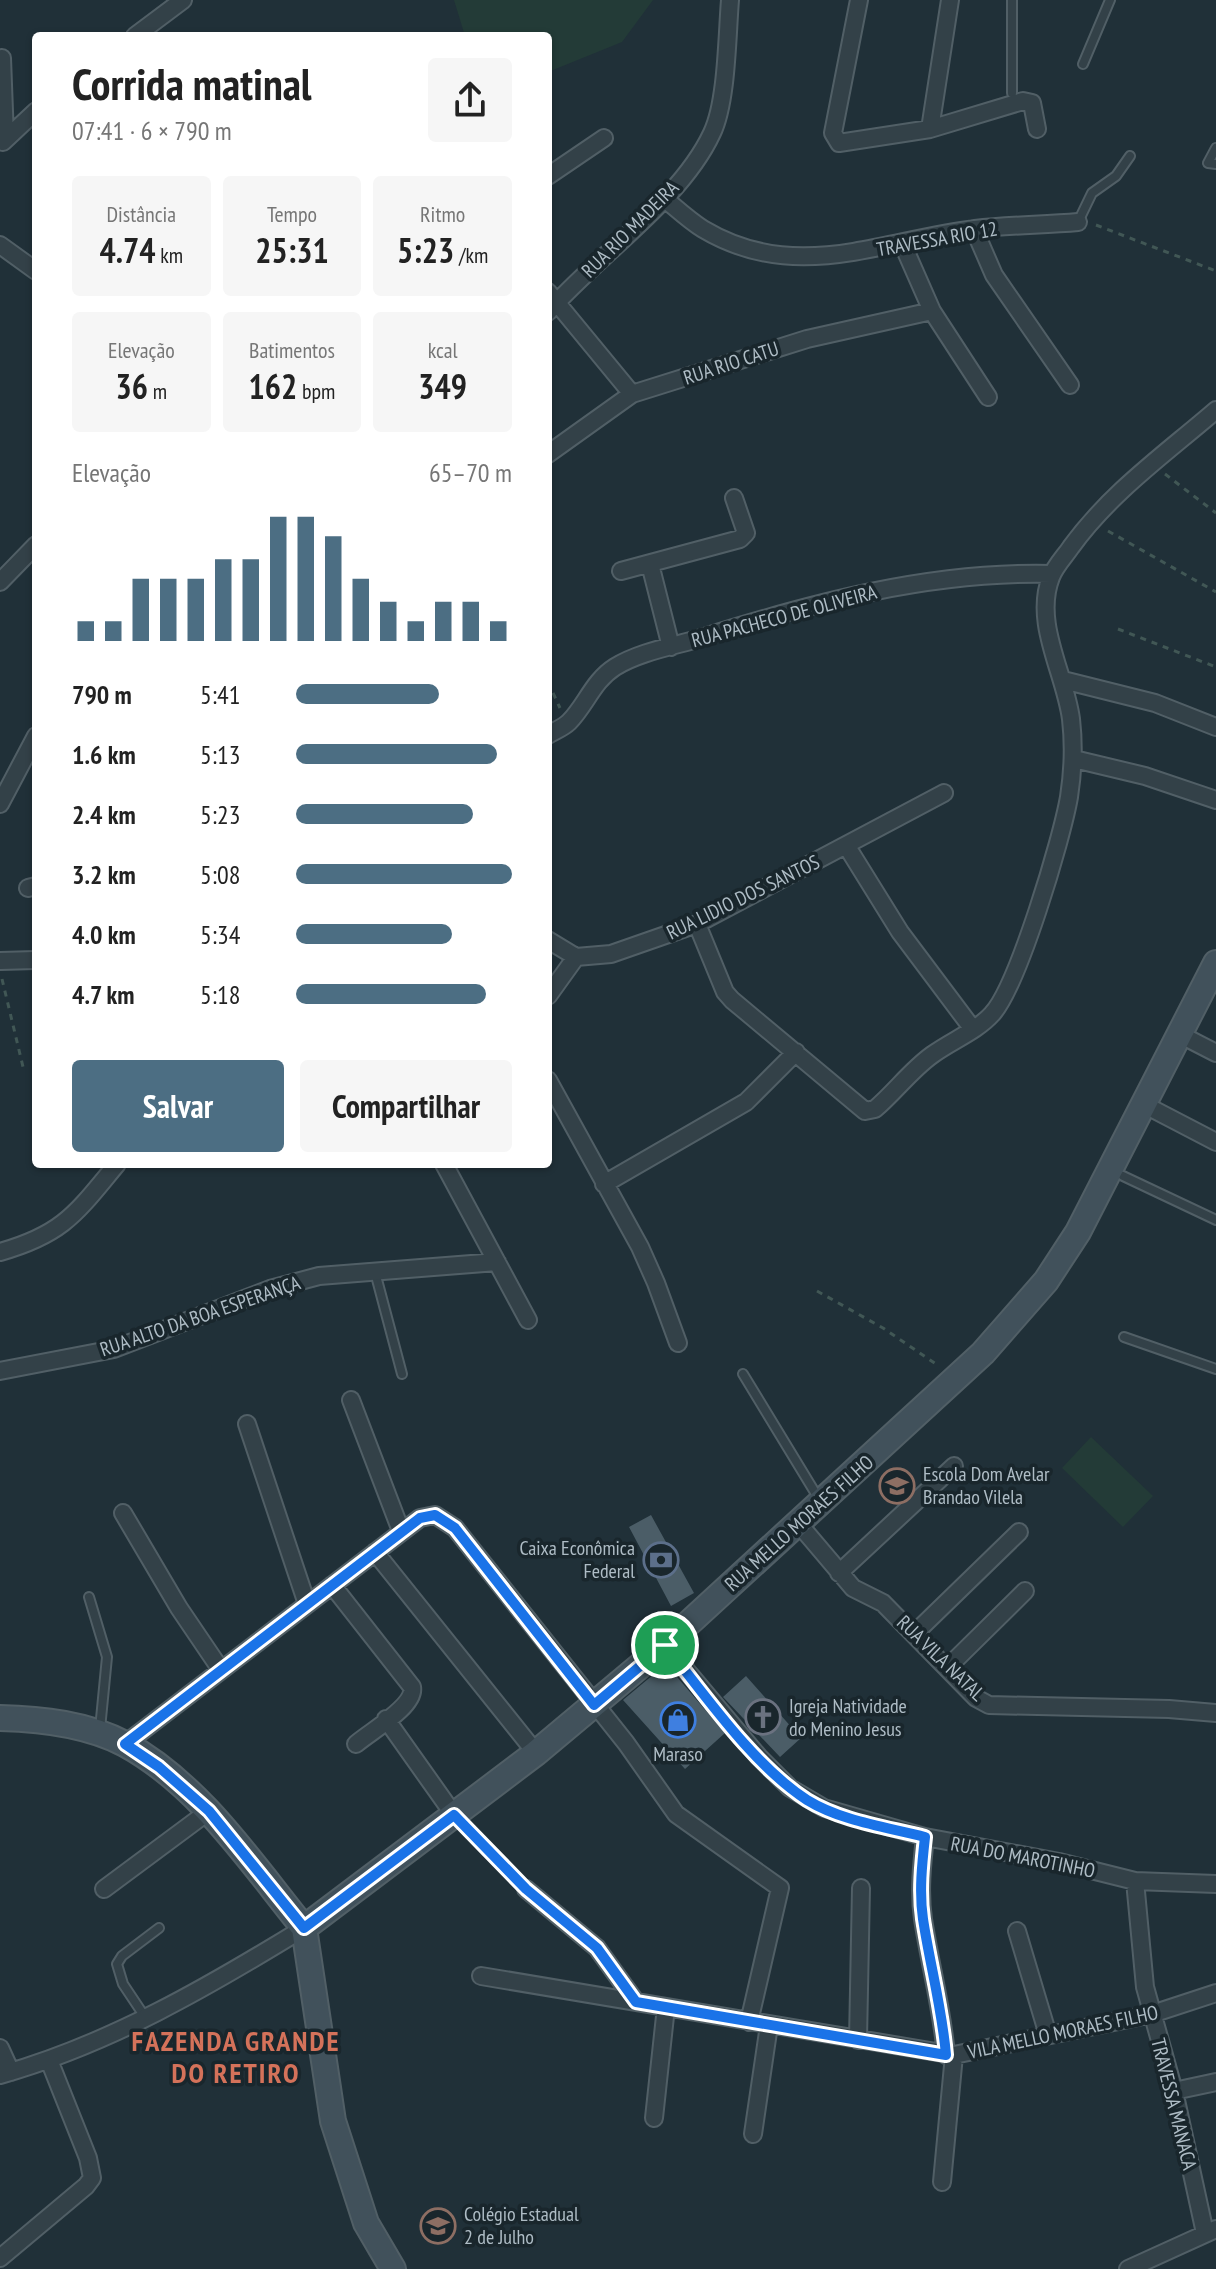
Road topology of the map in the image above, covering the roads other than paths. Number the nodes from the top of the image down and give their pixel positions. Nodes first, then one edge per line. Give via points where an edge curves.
1 (183, 0) edge
2 (730, 0) edge
3 (859, 0) edge
4 (950, 0) edge
5 (1012, 0) edge
6 (1110, 0) edge
7 (140, 32) edge
8 (2, 58) edge
9 (1083, 64) dead end
10 (1012, 93) dead end
11 (32, 115) edge
12 (930, 129) junction
13 (1037, 129) dead end
14 (604, 138) dead end
15 (3, 142) edge
16 (1216, 148) edge
17 (1130, 156) dead end
18 (1212, 163) edge
19 (552, 173) edge
20 (665, 199) junction
21 (1078, 222) joint
22 (974, 229) junction
23 (0, 245) edge
24 (903, 245) junction
25 (32, 268) edge
26 (552, 301) edge
27 (552, 303) edge
28 (932, 311) junction
29 (1070, 385) dead end
30 (632, 394) junction
31 (988, 397) dead end
32 (1216, 410) edge
33 (552, 451) edge
34 (734, 498) dead end
35 (32, 549) edge
36 (650, 564) junction
37 (621, 571) dead end
38 (1052, 574) junction
39 (0, 582) edge
40 (671, 647) junction
41 (1063, 680) junction
42 (1216, 727) edge
43 (552, 733) edge
44 (32, 744) edge
45 (1074, 759) junction
46 (944, 793) dead end
47 (1216, 800) edge
48 (0, 804) edge
49 (846, 845) junction
50 (697, 924) junction
51 (552, 942) edge
52 (576, 957) junction
53 (32, 960) edge
54 (0, 961) edge
55 (1216, 964) edge
56 (552, 990) edge
57 (972, 1028) junction
58 (1190, 1039) junction
59 (796, 1052) junction
60 (1216, 1053) edge
61 (552, 1087) edge
62 (1143, 1104) junction
63 (1216, 1142) edge
64 (114, 1168) edge
65 (446, 1168) edge
66 (1117, 1172) junction
67 (604, 1184) junction
68 (1216, 1220) edge
69 (0, 1252) edge
70 (497, 1262) junction
71 (375, 1271) junction
72 (528, 1320) dead end
73 (1124, 1337) dead end
74 (678, 1343) dead end
75 (1216, 1369) edge
76 (0, 1371) edge
77 (402, 1374) dead end
78 (743, 1374) dead end
79 (351, 1400) dead end
80 (247, 1424) dead end
81 (954, 1466) dead end
82 (821, 1503) junction
83 (123, 1513) dead end
84 (798, 1523) junction
85 (401, 1531) junction
86 (1019, 1532) dead end
87 (375, 1552) junction
88 (839, 1573) junction
89 (332, 1585) junction
90 (1025, 1591) dead end
91 (89, 1597) dead end
92 (307, 1604) junction
93 (915, 1633) junction
94 (665, 1645) junction
95 (947, 1668) junction
96 (221, 1670) junction
97 (594, 1705) junction
98 (1216, 1713) edge
99 (0, 1718) edge
100 (386, 1719) junction
101 (100, 1734) junction
102 (125, 1744) junction
103 (356, 1744) dead end
104 (536, 1753) junction
105 (209, 1811) junction
106 (454, 1815) junction
107 (925, 1837) junction
108 (1135, 1881) junction
109 (1216, 1884) edge
110 (861, 1888) dead end
111 (104, 1889) dead end
112 (526, 1889) road end
113 (159, 1928) dead end
114 (304, 1928) junction
115 (1017, 1931) dead end
116 (481, 1976) dead end
117 (1216, 1993) edge
118 (636, 2002) junction
119 (666, 2007) junction
120 (1152, 2014) junction
121 (146, 2018) junction
122 (749, 2022) junction
123 (769, 2025) junction
124 (1048, 2035) junction
125 (858, 2040) junction
126 (0, 2048) edge
127 (950, 2055) junction
128 (49, 2060) junction
129 (6, 2074) edge
130 (1216, 2082) edge
131 (1174, 2091) junction
132 (654, 2118) dead end
133 (753, 2134) dead end
134 (942, 2182) dead end
135 (1210, 2231) edge
136 (0, 2258) edge
137 (393, 2269) edge
138 (1128, 2269) edge

1 - 7 street
2 - 20 street, RUA RIO MADEIRA via 713,131
3 - 12 street via 835,139 845,144
4 - 12 street
5 - 10 lane
6 - 9 lane
8 - 15 street
11 - 15 street
12 - 13 street via 1023,101 1032,103
14 - 19 street
16 - 18 lane
17 - 21 lane via 1116,176 1092,193
20 - 24 street, TRAVESSA RIO 12 via 702,229 772,256 838,255
20 - 26 street, RUA RIO MADEIRA
21 - 22 street, TRAVESSA RIO 12
22 - 24 street, TRAVESSA RIO 12
22 - 29 street via 994,275
23 - 25 street
24 - 28 street
27 - 30 street
28 - 30 street, RUA RIO CATU via 807,339
28 - 31 street
30 - 33 street, RUA RIO CATU
32 - 38 street via 1090,520
34 - 36 street via 746,533 740,539
35 - 39 street
36 - 37 street
36 - 40 street
38 - 40 street, RUA PACHECO DE OLIVEIRA via 992,574 872,590
38 - 41 street via 1046,618
40 - 43 street, RUA PACHECO DE OLIVEIRA via 616,666 592,688 568,724
41 - 42 street via 1155,703
41 - 45 street
44 - 48 street
45 - 47 street
45 - 57 street via 1062,823 1015,969 995,1011
46 - 49 street, RUA LIDIO DOS SANTOS
49 - 50 street, RUA LIDIO DOS SANTOS
49 - 57 street via 900,932
50 - 52 street, RUA LIDIO DOS SANTOS via 611,954
50 - 59 street via 725,992
51 - 52 street
52 - 56 street
53 - 54 street
55 - 58 main road, RUA MELLO MORAES FILHO
57 - 59 street via 930,1056 867,1111
58 - 60 street
58 - 62 main road, RUA MELLO MORAES FILHO
59 - 67 street via 737,1107
61 - 67 street
62 - 63 street
62 - 66 main road, RUA MELLO MORAES FILHO
64 - 69 street via 81,1211 49,1234
65 - 70 street
66 - 68 lane
66 - 82 main road, RUA MELLO MORAES FILHO via 1046,1281 992,1344
67 - 74 street via 656,1283
70 - 71 street, RUA ALTO DA BOA ESPERANÇA
70 - 72 street
71 - 76 street, RUA ALTO DA BOA ESPERANÇA via 319,1276 114,1349
71 - 77 lane
73 - 75 lane
78 - 82 lane
79 - 85 street
80 - 92 street
81 - 88 street
82 - 84 main road, RUA MELLO MORAES FILHO
83 - 96 street
84 - 88 street, RUA VILA NATAL
84 - 94 main road, RUA MELLO MORAES FILHO
85 - 87 street
85 - 97 street via 435,1515 455,1528
86 - 93 street
87 - 89 street
87 - 104 street
88 - 93 street, RUA VILA NATAL
89 - 92 street
89 - 100 street via 412,1687 407,1705
90 - 95 street
91 - 101 lane via 107,1657
92 - 96 street
93 - 95 street, RUA VILA NATAL
94 - 97 main road, RUA MELLO MORAES FILHO
94 - 107 street, RUA DO MAROTINHO via 790,1788 824,1808
95 - 98 street, RUA VILA NATAL via 976,1698 996,1706
96 - 102 street
97 - 104 main road, RUA MELLO MORAES FILHO
97 - 122 street via 676,1814 780,1888
99 - 101 main road via 40,1719
100 - 103 street
100 - 106 street
101 - 102 main road
102 - 105 main road
104 - 106 main road, RUA MELLO MORAES FILHO
105 - 111 street
105 - 114 main road
106 - 114 main road, RUA MELLO MORAES FILHO
107 - 108 street, RUA DO MAROTINHO
107 - 127 street via 923,1917
108 - 109 street, RUA DO MAROTINHO
108 - 120 street, TRAVESSA MANACA
110 - 125 street
112 - 118 street via 597,1948
113 - 121 lane via 117,1964 123,1984
114 - 121 street
114 - 137 main road via 333,2121 366,2223
115 - 124 street
116 - 118 street, VILA MELLO MORAES FILHO
117 - 120 street, VILA MELLO MORAES FILHO
118 - 119 street, VILA MELLO MORAES FILHO
119 - 122 street, VILA MELLO MORAES FILHO
119 - 132 street
120 - 124 street, VILA MELLO MORAES FILHO
120 - 131 street, TRAVESSA MANACA
121 - 128 street
122 - 123 street, VILA MELLO MORAES FILHO
123 - 125 street, VILA MELLO MORAES FILHO
123 - 133 street
124 - 127 street, VILA MELLO MORAES FILHO
125 - 127 street, VILA MELLO MORAES FILHO
126 - 129 street
127 - 134 street
128 - 129 street
128 - 136 street via 92,2178
130 - 131 street
131 - 135 street, TRAVESSA MANACA
135 - 138 street

